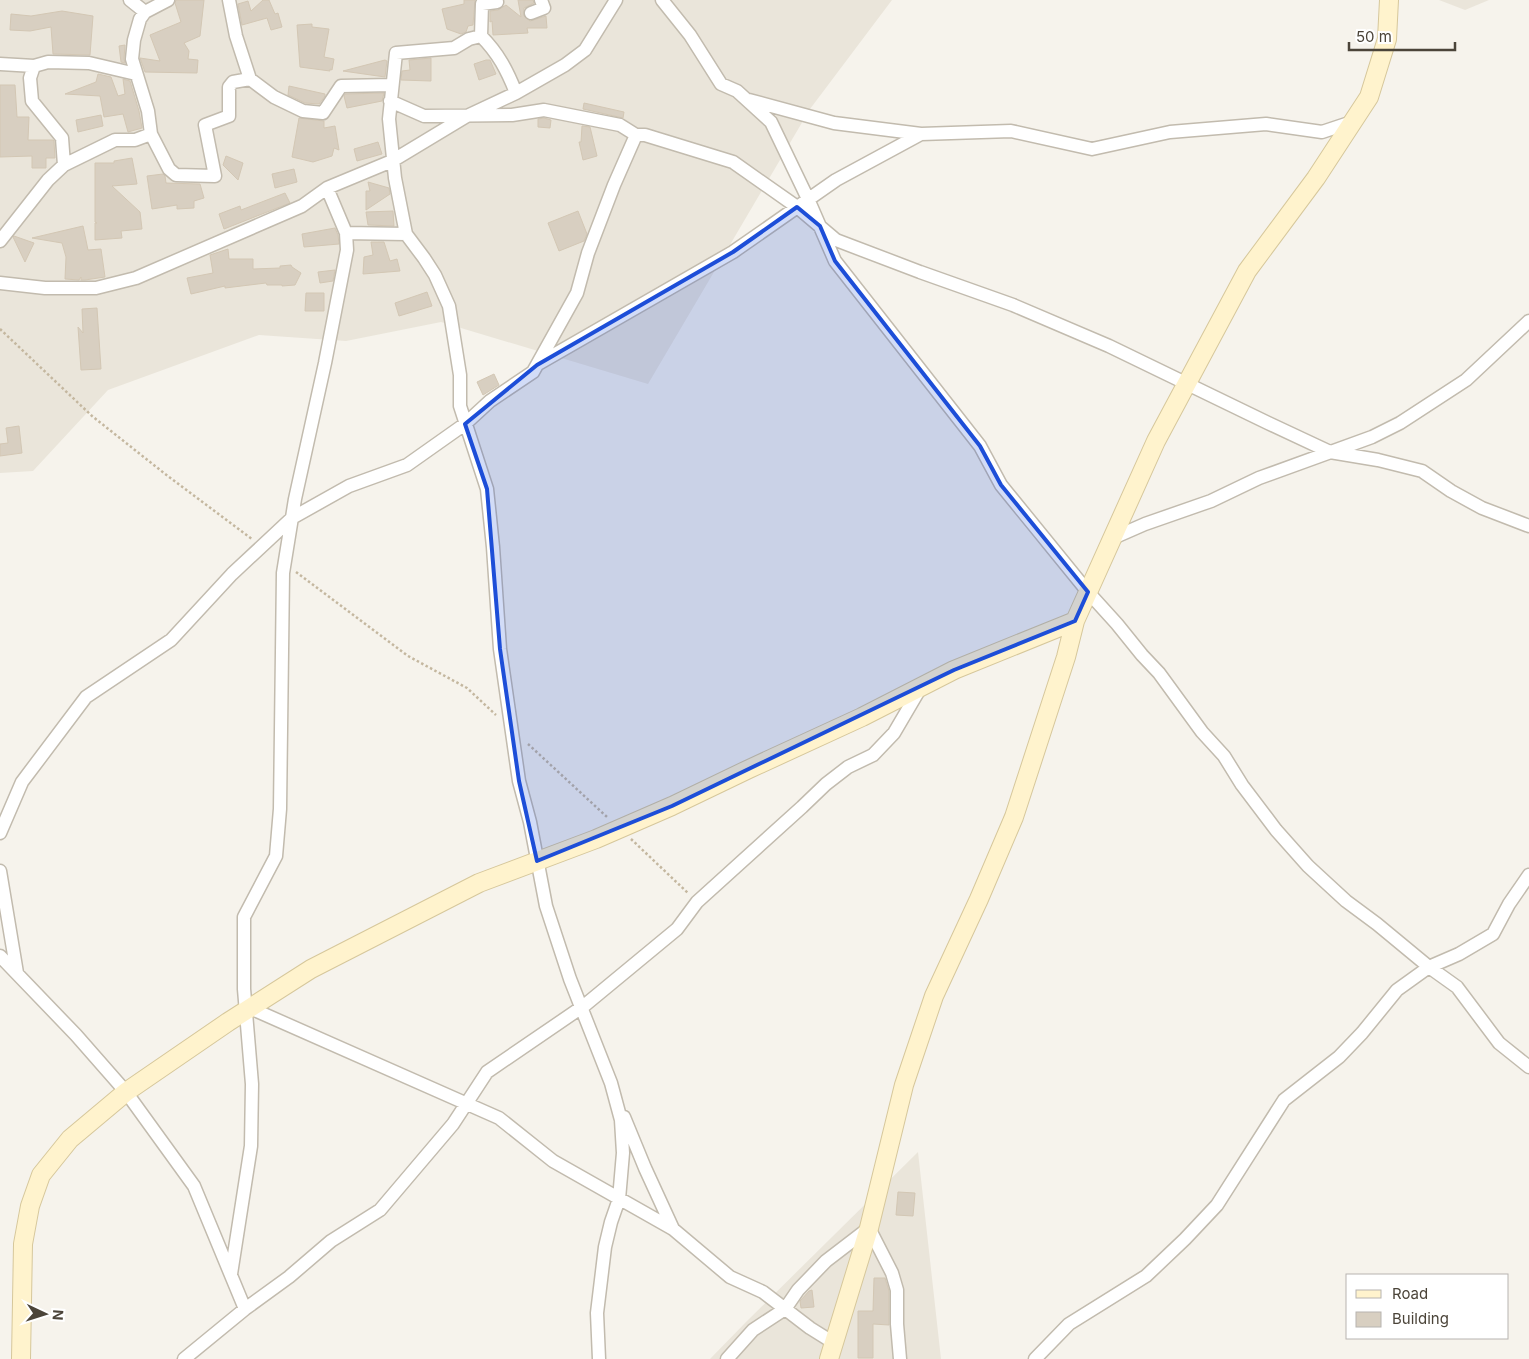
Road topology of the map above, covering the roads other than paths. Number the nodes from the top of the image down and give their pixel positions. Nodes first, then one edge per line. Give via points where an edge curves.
1 (130, 0) edge
2 (168, 0) edge
3 (229, 0) edge
4 (496, 0) edge
5 (542, 0) edge
6 (616, 0) edge
7 (662, 0) edge
8 (1389, 0) edge
9 (145, 12) junction
10 (532, 13) dead end
11 (481, 36) junction
12 (0, 64) edge
13 (34, 66) junction
14 (136, 74) junction
15 (250, 78) junction
16 (392, 85) junction
17 (516, 92) junction
18 (747, 100) junction
19 (390, 101) junction
20 (465, 117) junction
21 (1352, 122) junction
22 (151, 134) junction
23 (921, 134) junction
24 (636, 135) junction
25 (392, 161) junction
26 (64, 165) junction
27 (327, 188) junction
28 (808, 199) junction
29 (798, 207) junction
30 (820, 226) junction
31 (346, 233) junction
32 (406, 234) junction
33 (0, 241) edge
34 (0, 283) edge
35 (1529, 321) edge
36 (538, 365) junction
37 (1187, 383) junction
38 (466, 424) junction
39 (1330, 452) junction
40 (292, 518) junction
41 (1529, 526) edge
42 (1112, 538) junction
43 (1088, 592) junction
44 (1075, 621) junction
45 (921, 687) junction
46 (0, 833) edge
47 (537, 861) junction
48 (0, 871) edge
49 (1529, 875) edge
50 (0, 956) edge
51 (1429, 967) junction
52 (17, 973) junction
53 (581, 1007) junction
54 (248, 1010) junction
55 (1529, 1067) edge
56 (126, 1092) junction
57 (613, 1092) junction
58 (466, 1103) junction
59 (619, 1199) junction
60 (673, 1228) junction
61 (869, 1228) junction
62 (231, 1274) junction
63 (245, 1309) junction
64 (785, 1309) junction
65 (832, 1351) edge
66 (21, 1359) edge
67 (184, 1359) edge
68 (599, 1359) edge
69 (727, 1359) edge
70 (900, 1359) edge
71 (1035, 1359) edge

1 - 9 street
2 - 9 street
3 - 15 street via 236,36
4 - 11 street via 482,4
5 - 10 street via 544,8
6 - 17 street via 585,50
7 - 18 street via 690,35 721,84
8 - 21 street via 1387,39 1369,97
9 - 14 street via 134,40 132,59
11 - 16 street via 454,48 396,53
11 - 17 street via 495,50
12 - 13 street
13 - 14 street via 48,62 89,63
13 - 26 street via 30,78 32,101 62,138
14 - 22 street via 142,86
15 - 16 street via 274,97 304,111 323,112 341,86
15 - 22 street via 233,82 229,88 229,116 206,125 215,176 176,175 169,169
16 - 19 street
17 - 20 street
18 - 23 street via 834,123
18 - 28 street via 771,122
19 - 20 street via 424,116
19 - 25 street
20 - 24 street via 544,110 620,125
20 - 25 street
21 - 23 street via 1322,132 1266,124 1170,132 1092,149 1011,131
21 - 37 street via 1316,178 1247,271
22 - 26 street via 135,140 115,140
23 - 28 street via 836,180
24 - 29 street via 733,162
24 - 36 street via 614,185 577,293
25 - 27 street
25 - 32 street
26 - 33 street via 48,180
27 - 31 street
27 - 34 street via 302,206 136,278 96,288 57,289
28 - 29 street
28 - 30 street
29 - 30 street
29 - 36 street via 733,252
30 - 37 street via 836,240 1013,305
30 - 43 street via 835,261 980,446 1001,485
31 - 32 street
31 - 40 street via 348,250
32 - 38 street via 430,266 449,306 460,375 460,406
35 - 39 street via 1459,385 1400,423
36 - 38 street via 533,372 490,401
37 - 39 street
37 - 42 street via 1156,441
38 - 40 street via 407,465 349,486
38 - 47 street via 487,489 500,649 519,780
39 - 41 street via 1422,471 1482,508
39 - 42 street
40 - 46 street via 232,574 171,640 86,697 22,782
40 - 54 street via 283,573 280,809 276,856 244,917 244,989
42 - 43 street
43 - 44 street
43 - 51 street via 1159,673 1202,732 1224,756 1276,830 1308,866 1346,901
44 - 45 street via 954,670
44 - 61 street via 1014,817 934,996 906,1079
45 - 47 street via 672,806
45 - 53 street via 894,733 873,755 848,767 826,784 697,902 677,929
47 - 53 street via 546,906
47 - 54 street via 479,883 311,969
48 - 52 street
49 - 51 street via 1493,934
50 - 52 street
51 - 55 street via 1457,987 1499,1043
51 - 71 street via 1397,990 1362,1034 1284,1100 1217,1205 1186,1239 1146,1276 1069,1324
52 - 56 street
53 - 57 street
53 - 58 street via 487,1072
54 - 56 street
54 - 58 street
54 - 62 street via 251,1146
56 - 62 street via 194,1186
56 - 66 street via 70,1139 41,1175 30,1206 23,1244
57 - 59 street via 621,1120 623,1153
57 - 60 street
58 - 59 street via 499,1118 553,1161
58 - 63 street via 453,1124 380,1210 331,1241
59 - 60 street
59 - 68 street via 605,1247 601,1278 597,1314
60 - 64 street via 730,1277 763,1292
61 - 64 street via 826,1261
61 - 65 street
61 - 70 street via 897,1290
62 - 63 street
63 - 67 street
64 - 65 street
64 - 69 street via 753,1330

